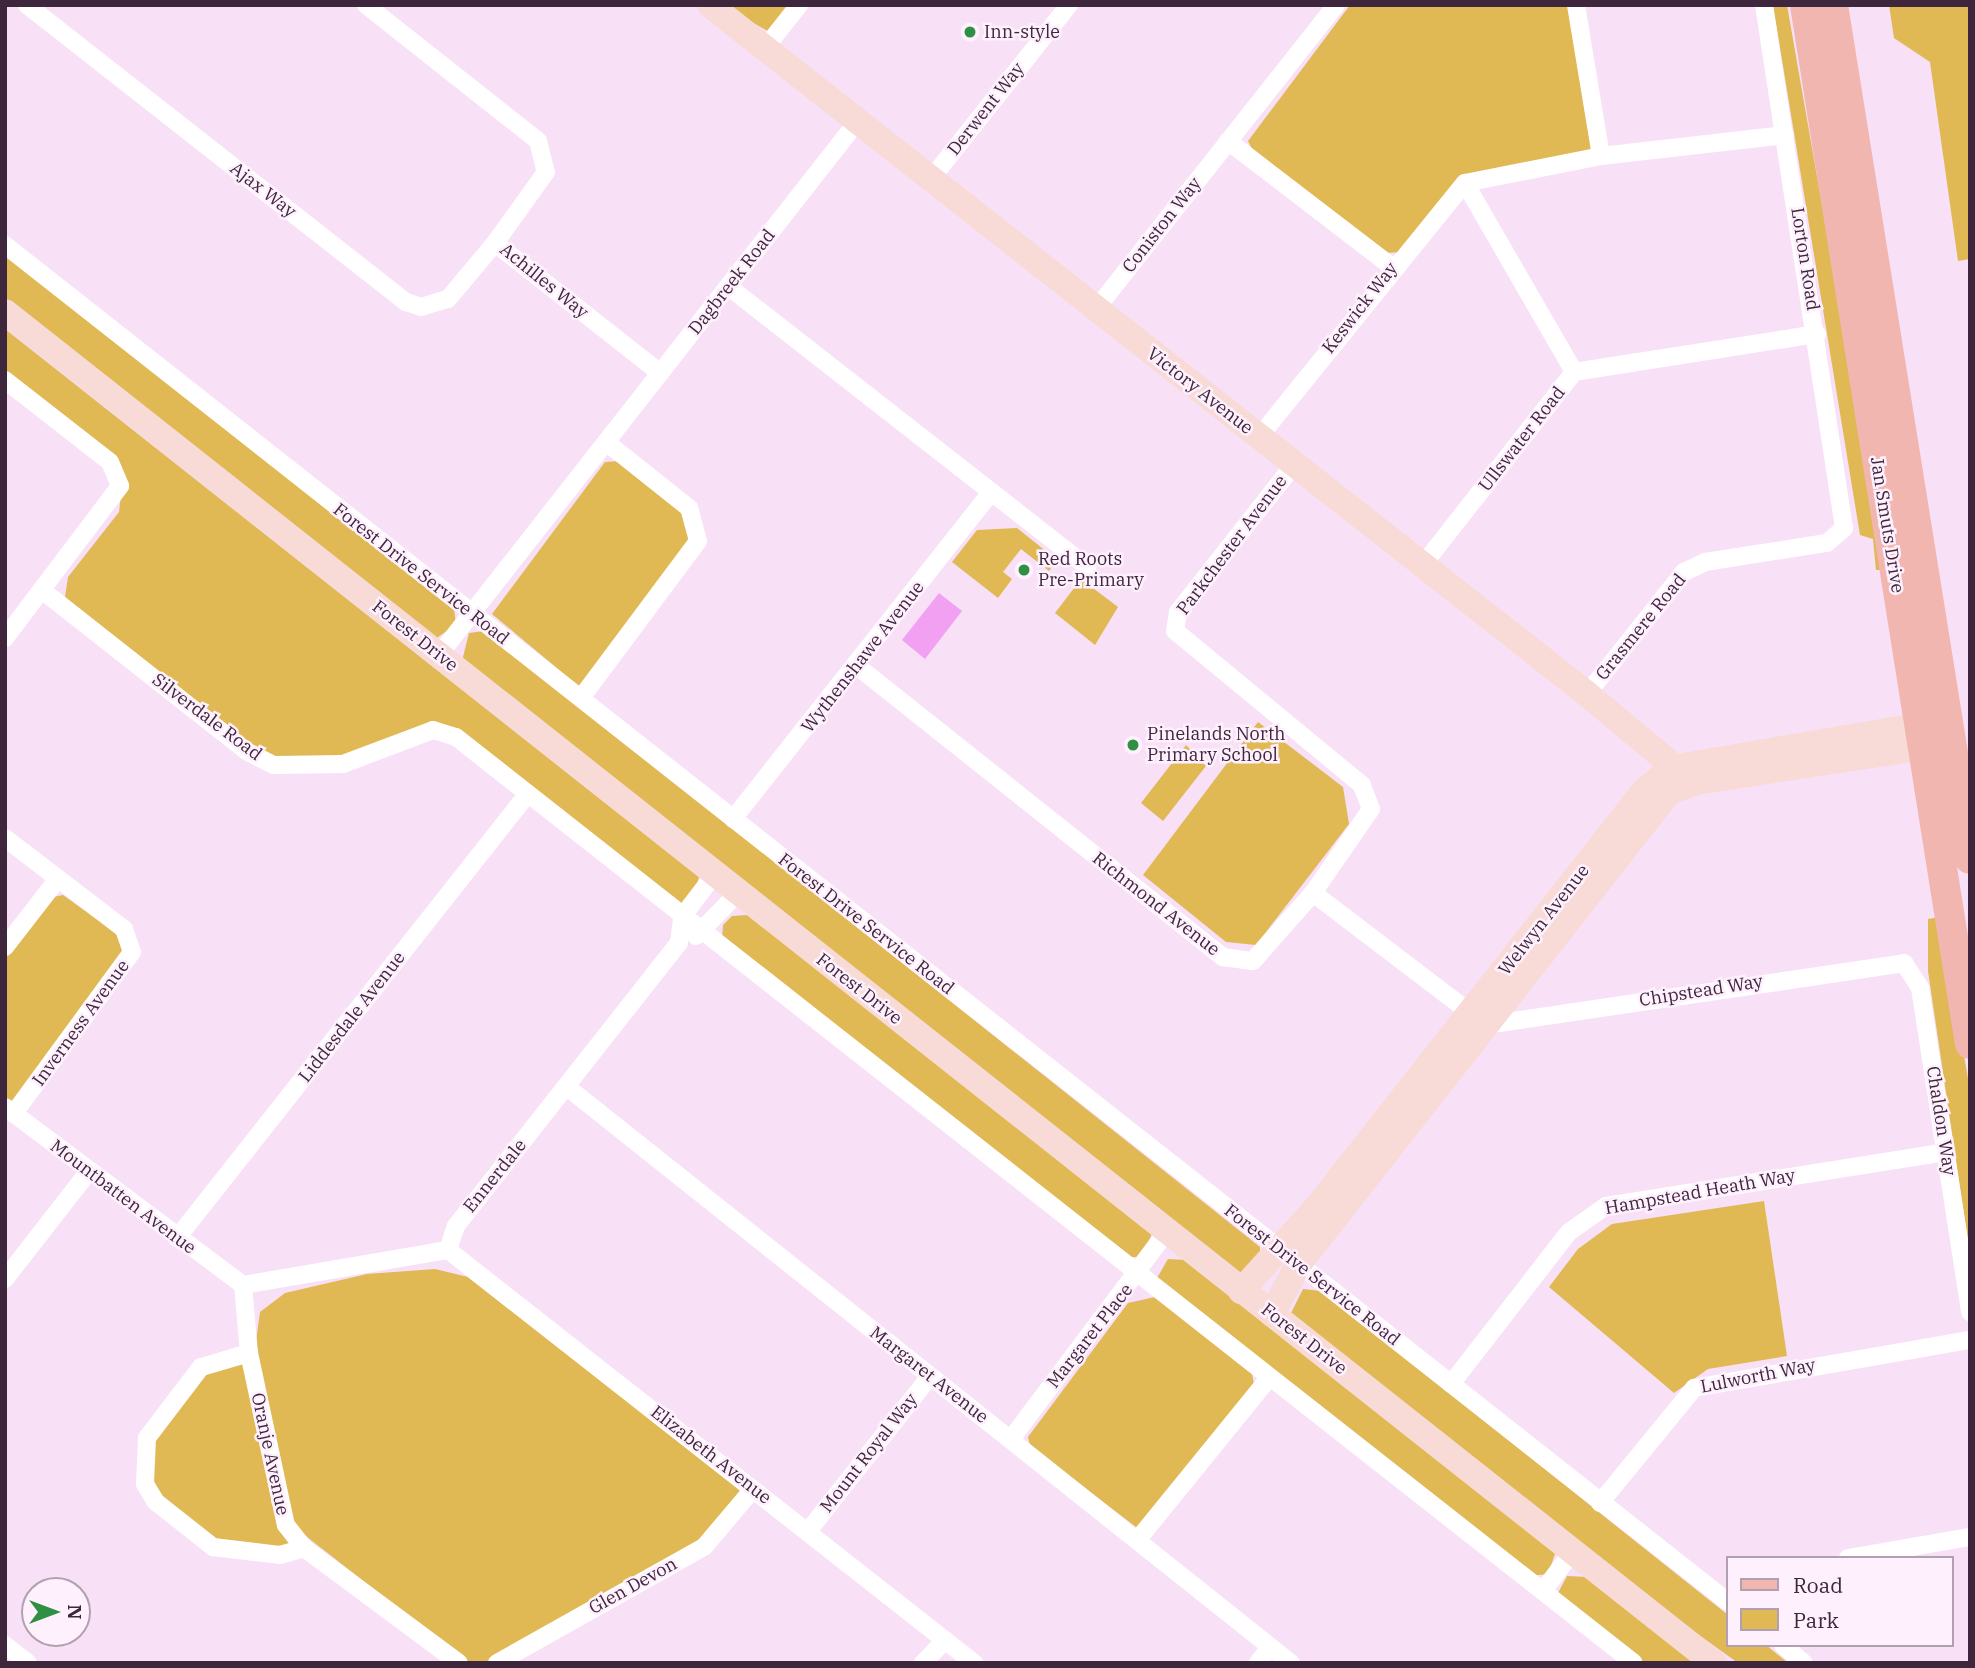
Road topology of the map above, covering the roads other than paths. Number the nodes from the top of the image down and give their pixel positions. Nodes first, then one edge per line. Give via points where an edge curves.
1 (27, 5) edge
2 (366, 5) edge
3 (710, 5) edge
4 (799, 5) edge
5 (1069, 5) edge
6 (1336, 5) edge
7 (1576, 5) edge
8 (1764, 5) edge
9 (1805, 5) edge
10 (1833, 5) edge
11 (765, 48) junction
12 (857, 122) junction
13 (1785, 135) junction
14 (1228, 141) junction
15 (1601, 156) junction
16 (931, 179) junction
17 (1465, 183) junction
18 (495, 243) junction
19 (5, 245) edge
20 (1392, 267) junction
21 (729, 287) junction
22 (1096, 309) junction
23 (5, 312) edge
24 (1817, 334) junction
25 (1574, 372) junction
26 (660, 373) junction
27 (5, 380) edge
28 (1259, 437) junction
29 (606, 442) junction
30 (1293, 466) junction
31 (990, 493) junction
32 (1844, 513) joint
33 (1422, 566) junction
34 (1088, 567) dead end
35 (43, 591) junction
36 (470, 613) junction
37 (5, 638) edge
38 (439, 655) junction
39 (856, 666) junction
40 (1587, 694) junction
41 (581, 698) junction
42 (1935, 734) junction
43 (1647, 745) junction
44 (1675, 777) junction
45 (1644, 791) junction
46 (526, 796) junction
47 (733, 819) junction
48 (5, 838) edge
49 (1970, 859) edge
50 (714, 875) junction
51 (57, 880) junction
52 (737, 893) junction
53 (1313, 893) junction
54 (682, 917) junction
55 (704, 932) junction
56 (679, 943) junction
57 (5, 947) edge
58 (1914, 972) joint
59 (1478, 1020) junction
60 (1970, 1044) edge
61 (567, 1087) junction
62 (10, 1110) edge
63 (1946, 1152) junction
64 (89, 1171) junction
65 (1167, 1231) junction
66 (177, 1238) junction
67 (448, 1250) junction
68 (1289, 1258) junction
69 (1138, 1274) junction
70 (5, 1279) edge
71 (243, 1285) junction
72 (1241, 1291) junction
73 (1970, 1312) edge
74 (1272, 1314) junction
75 (1970, 1340) edge
76 (249, 1353) junction
77 (930, 1376) junction
78 (1269, 1378) junction
79 (1451, 1384) junction
80 (1011, 1439) junction
81 (753, 1489) junction
82 (1600, 1503) junction
83 (809, 1530) junction
84 (1970, 1537) edge
85 (1139, 1538) junction
86 (304, 1548) junction
87 (1573, 1551) junction
88 (1860, 1556) edge
89 (1543, 1591) junction
90 (1727, 1601) edge
91 (945, 1640) junction
92 (5, 1645) edge
93 (1270, 1647) junction
94 (1785, 1647) edge
95 (28, 1663) edge
96 (459, 1663) edge
97 (497, 1663) edge
98 (923, 1663) edge
99 (974, 1663) edge
100 (1258, 1663) edge
101 (1291, 1663) edge
102 (1634, 1663) edge
103 (1714, 1663) edge
104 (1804, 1663) edge

1 - 18 street, Ajax Way via 406,302 428,307 448,299
2 - 18 street, Achilles Way via 544,150 546,172
3 - 11 street, Victory Avenue
4 - 11 street
5 - 16 street, Derwent Way
6 - 14 street, Coniston Way
7 - 15 street
8 - 13 street, Lorton Road
9 - 42 main road, Jan Smuts Drive
10 - 42 main road, Jan Smuts Drive
11 - 12 street, Victory Avenue
12 - 16 street, Victory Avenue
12 - 21 street, Dagbreek Road
13 - 15 street
13 - 24 street, Lorton Road
14 - 20 street
14 - 22 street, Coniston Way
15 - 17 street
16 - 22 street, Victory Avenue
17 - 20 street, Keswick Way
17 - 25 street
18 - 26 street, Achilles Way
19 - 36 street, Forest Drive Service Road
20 - 28 street, Keswick Way
21 - 26 street, Dagbreek Road
21 - 31 street
22 - 28 street, Victory Avenue
23 - 38 street, Forest Drive
24 - 25 street, Ullswater Road
24 - 32 street, Lorton Road
25 - 33 street, Ullswater Road
26 - 29 street, Dagbreek Road
27 - 35 street via 110,462 120,486
28 - 30 street, Victory Avenue
29 - 36 street, Dagbreek Road
29 - 41 street via 689,508 698,541
30 - 33 street, Victory Avenue
30 - 53 street, Parkchester Avenue via 1175,622 1180,641 1370,797 1367,822
31 - 34 street
31 - 39 street, Wythenshawe Avenue
32 - 40 street, Grasmere Road via 1844,528 1827,543 1705,562 1684,572
33 - 40 street, Victory Avenue
35 - 37 street
35 - 46 street, Silverdale Road via 246,751 274,765 343,764 433,730 456,737
36 - 38 street, Dagbreek Road
36 - 41 street, Forest Drive Service Road
38 - 50 street, Forest Drive
39 - 47 street, Wythenshawe Avenue
39 - 53 street, Richmond Avenue via 1223,957 1237,962 1264,954
40 - 43 street, Victory Avenue
41 - 47 street, Forest Drive Service Road
42 - 44 street
42 - 49 main road, Jan Smuts Drive
42 - 60 main road, Jan Smuts Drive
43 - 44 street, Victory Avenue
43 - 45 street via 1652,766
44 - 45 street, Welwyn Avenue
44 - 59 street, Welwyn Avenue
45 - 59 street, Welwyn Avenue
46 - 54 street
46 - 66 street, Liddesdale Avenue
47 - 68 street, Forest Drive Service Road
48 - 51 street, Inverness Avenue
50 - 52 street, Forest Drive
50 - 54 street
51 - 57 street
51 - 62 street, Inverness Avenue via 124,929 132,952
52 - 55 street, Ennerdale
52 - 65 street, Forest Drive
53 - 59 street
54 - 55 street
54 - 56 street
55 - 56 street, Ennerdale
55 - 69 street
56 - 61 street, Ennerdale
58 - 59 street, Chipstead Way via 1889,961
58 - 63 street, Chaldon Way
59 - 68 street, Welwyn Avenue
61 - 67 street, Ennerdale via 456,1226
61 - 77 street, Margaret Avenue
62 - 64 street, Mountbatten Avenue
63 - 73 street, Chaldon Way
63 - 79 street, Hampstead Heath Way via 1606,1206 1569,1232
64 - 66 street, Mountbatten Avenue
64 - 70 street
65 - 69 street, Margaret Place
65 - 72 street, Forest Drive
66 - 71 street, Mountbatten Avenue
67 - 71 street
67 - 81 street, Elizabeth Avenue
68 - 72 street, Welwyn Avenue
68 - 74 street, Welwyn Avenue
68 - 79 street, Forest Drive Service Road
69 - 78 street
69 - 80 street, Margaret Place
71 - 76 street, Oranje Avenue
72 - 74 street, Forest Drive
74 - 87 street, Forest Drive
75 - 82 street, Lulworth Way via 1694,1388
76 - 86 street, Oranje Avenue via 279,1509
76 - 86 street via 201,1367 147,1438 145,1484 156,1502 213,1547 280,1555
77 - 80 street, Margaret Avenue
77 - 83 street, Mount Royal Way
78 - 85 street
78 - 89 street
79 - 82 street, Forest Drive Service Road
80 - 85 street, Margaret Avenue
81 - 83 street, Elizabeth Avenue
81 - 97 street, Glen Devon via 705,1547
82 - 90 street, Forest Drive Service Road
83 - 91 street, Elizabeth Avenue
84 - 88 street
85 - 93 street, Margaret Avenue
86 - 96 street, Oranje Avenue
87 - 89 street
87 - 103 street, Forest Drive
89 - 102 street
91 - 98 street
91 - 99 street, Elizabeth Avenue
92 - 95 street
93 - 100 street
93 - 101 street, Margaret Avenue
94 - 104 street

